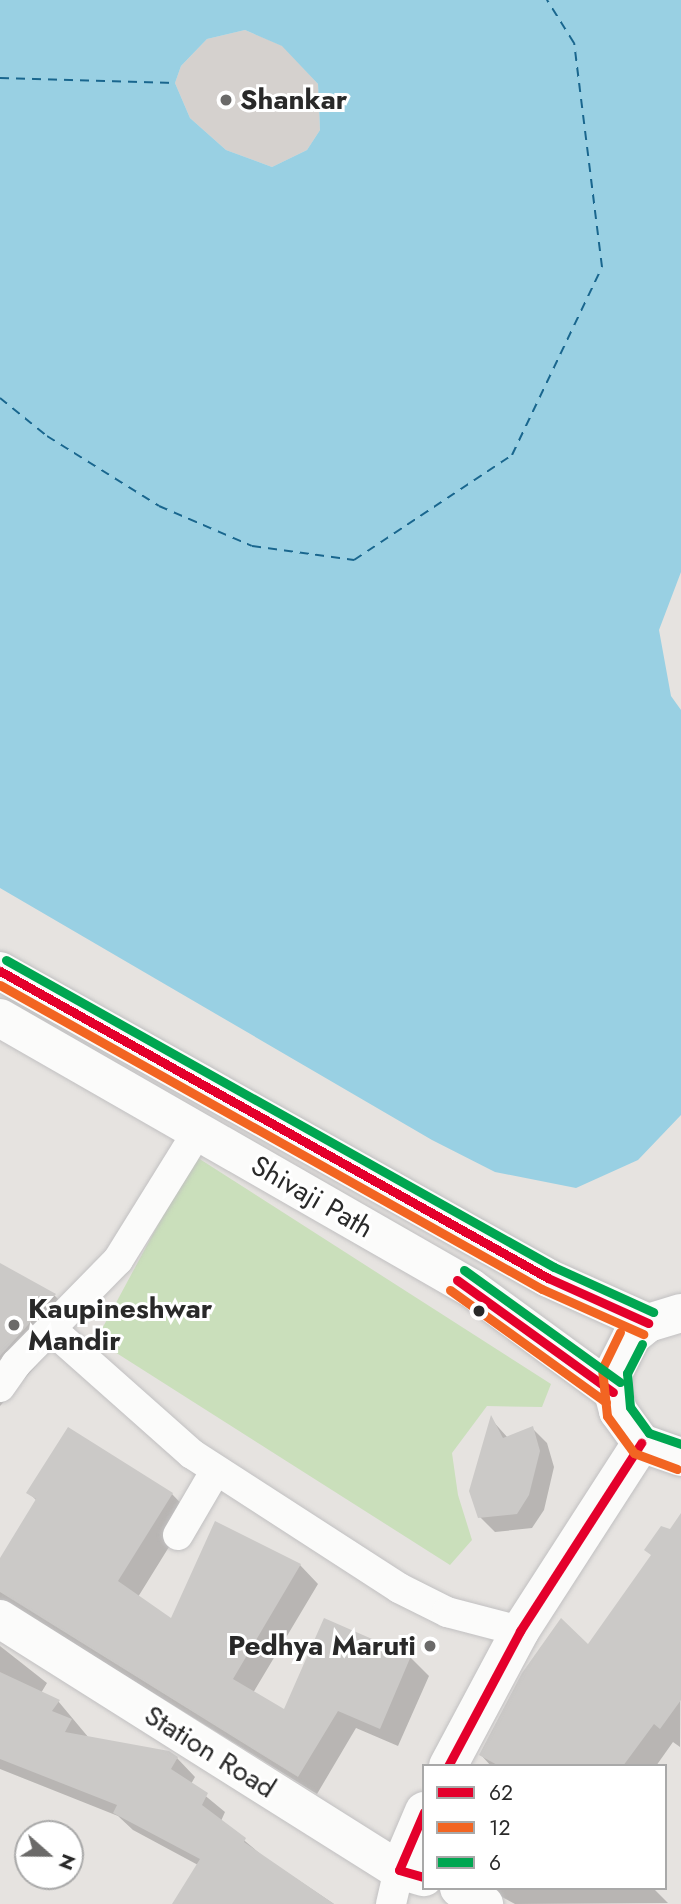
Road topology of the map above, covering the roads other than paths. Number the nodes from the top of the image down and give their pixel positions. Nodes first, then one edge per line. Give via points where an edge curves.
1 (0, 971) edge
2 (0, 1018) edge
3 (198, 1131) junction
4 (664, 1318) edge
5 (51, 1329) junction
6 (0, 1387) edge
7 (613, 1392) junction
8 (641, 1443) junction
9 (681, 1457) edge
10 (216, 1470) junction
11 (178, 1535) dead end
12 (0, 1619) edge
13 (520, 1631) junction
14 (449, 1764) edge
15 (422, 1819) edge
16 (405, 1884) edge
17 (462, 1890) edge
18 (484, 1904) edge

1 - 4 main road, Shivaji Path via 548,1278
2 - 3 main road, Shivaji Path
3 - 5 street via 118,1260
3 - 7 main road, Shivaji Path via 471,1288
4 - 7 main road via 621,1352
5 - 6 street
5 - 10 street
7 - 8 main road via 618,1411
8 - 9 main road
8 - 13 main road
10 - 11 street
10 - 13 street via 399,1588 447,1612
12 - 16 main road, Station Road
13 - 14 main road
15 - 16 main road
17 - 18 main road

